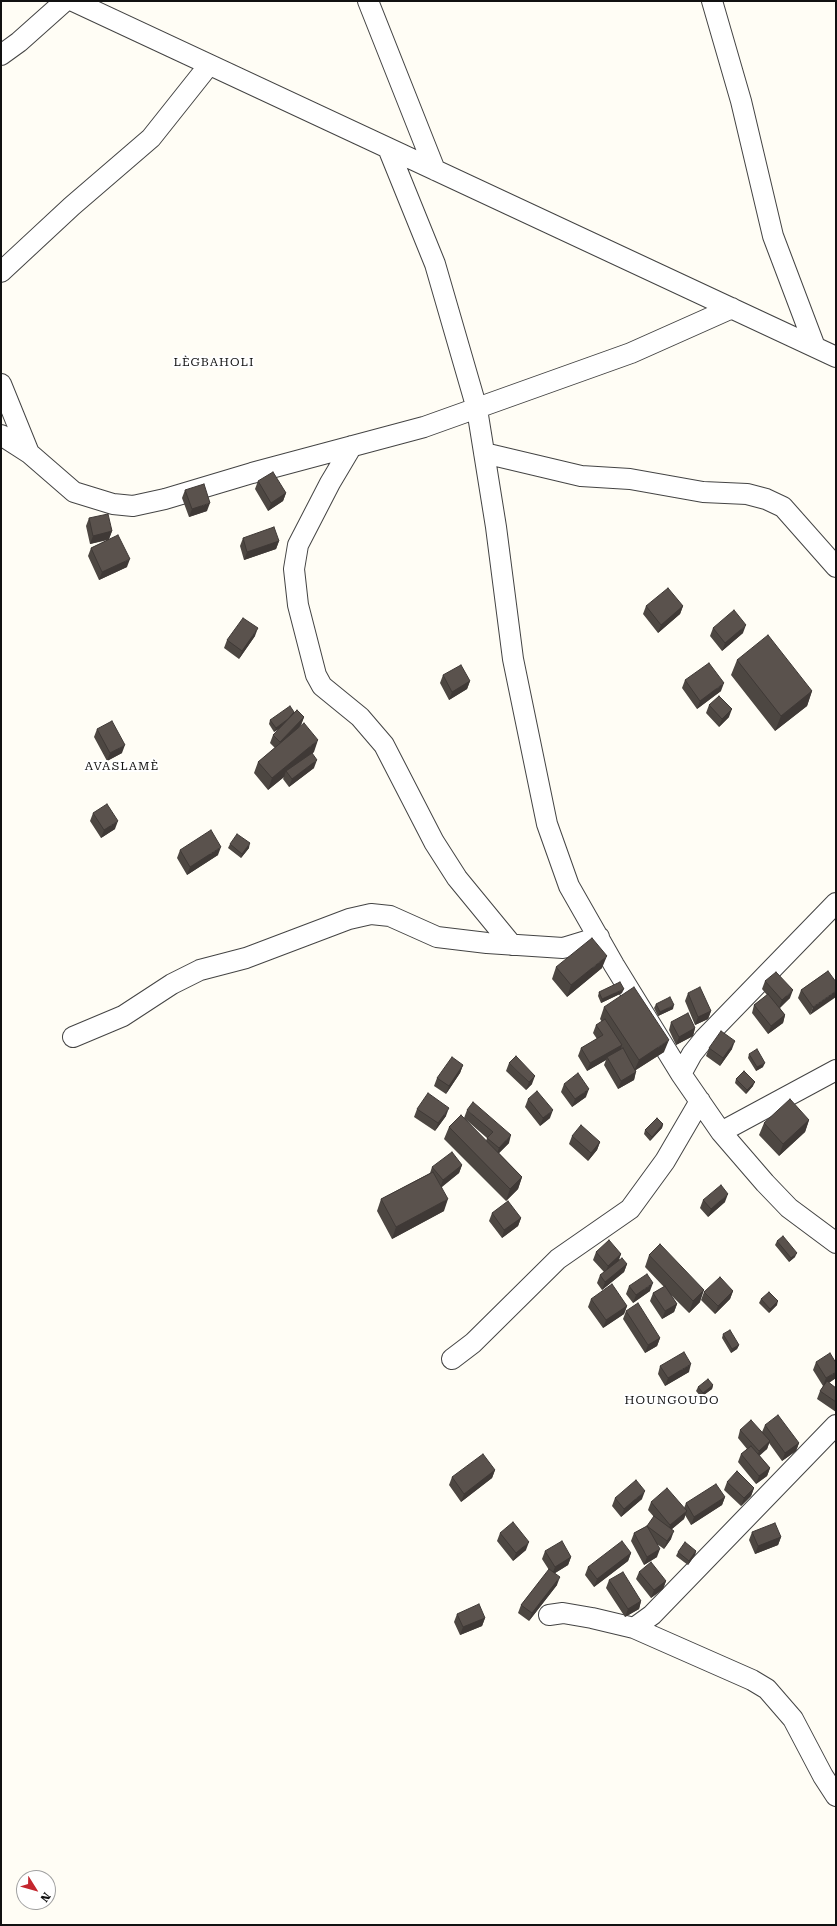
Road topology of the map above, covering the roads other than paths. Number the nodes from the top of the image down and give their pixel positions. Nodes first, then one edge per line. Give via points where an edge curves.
1 (65, 1) edge
2 (72, 1) edge
3 (368, 1) edge
4 (712, 1) edge
5 (1, 54) edge
6 (209, 65) junction
7 (388, 148) junction
8 (435, 170) junction
9 (1, 272) edge
10 (732, 308) junction
11 (815, 347) junction
12 (836, 357) edge
13 (1, 384) edge
14 (476, 409) junction
15 (1, 435) edge
16 (352, 446) junction
17 (29, 453) junction
18 (484, 453) junction
19 (836, 567) edge
20 (836, 903) edge
21 (599, 937) junction
22 (512, 945) junction
23 (73, 1037) dead end
24 (836, 1070) edge
25 (681, 1074) junction
26 (700, 1101) junction
27 (722, 1132) junction
28 (836, 1243) edge
29 (452, 1359) dead end
30 (836, 1425) edge
31 (549, 1615) dead end
32 (634, 1628) junction
33 (836, 1796) edge

1 - 5 street via 19,42
2 - 6 street
3 - 8 street
4 - 11 street via 741,100 773,236
6 - 7 street
6 - 9 street via 151,138
7 - 8 street
7 - 14 street via 435,264
8 - 10 street
10 - 11 street
10 - 14 street via 631,353
11 - 12 street
13 - 17 street
14 - 16 street via 424,427
14 - 18 street
15 - 17 street
16 - 17 street via 133,506 113,504 74,492
16 - 22 street via 298,545 294,569 298,605 316,675 322,686 360,717 384,745 441,854 457,878
18 - 19 street via 580,476 630,479 703,492 747,494 766,499 783,507
18 - 21 street via 513,658 547,824 569,886
20 - 25 street via 704,1039
21 - 22 street via 563,948
21 - 25 street
22 - 23 street via 438,937 390,916 371,914 349,919 246,958 200,970 172,984 123,1016
24 - 27 street
25 - 26 street
26 - 27 street
26 - 29 street via 665,1161 630,1209 558,1259 473,1343
27 - 28 street via 789,1208
30 - 32 street via 652,1615
31 - 32 street via 563,1613 585,1616
32 - 33 street via 727,1667 767,1689 793,1720

